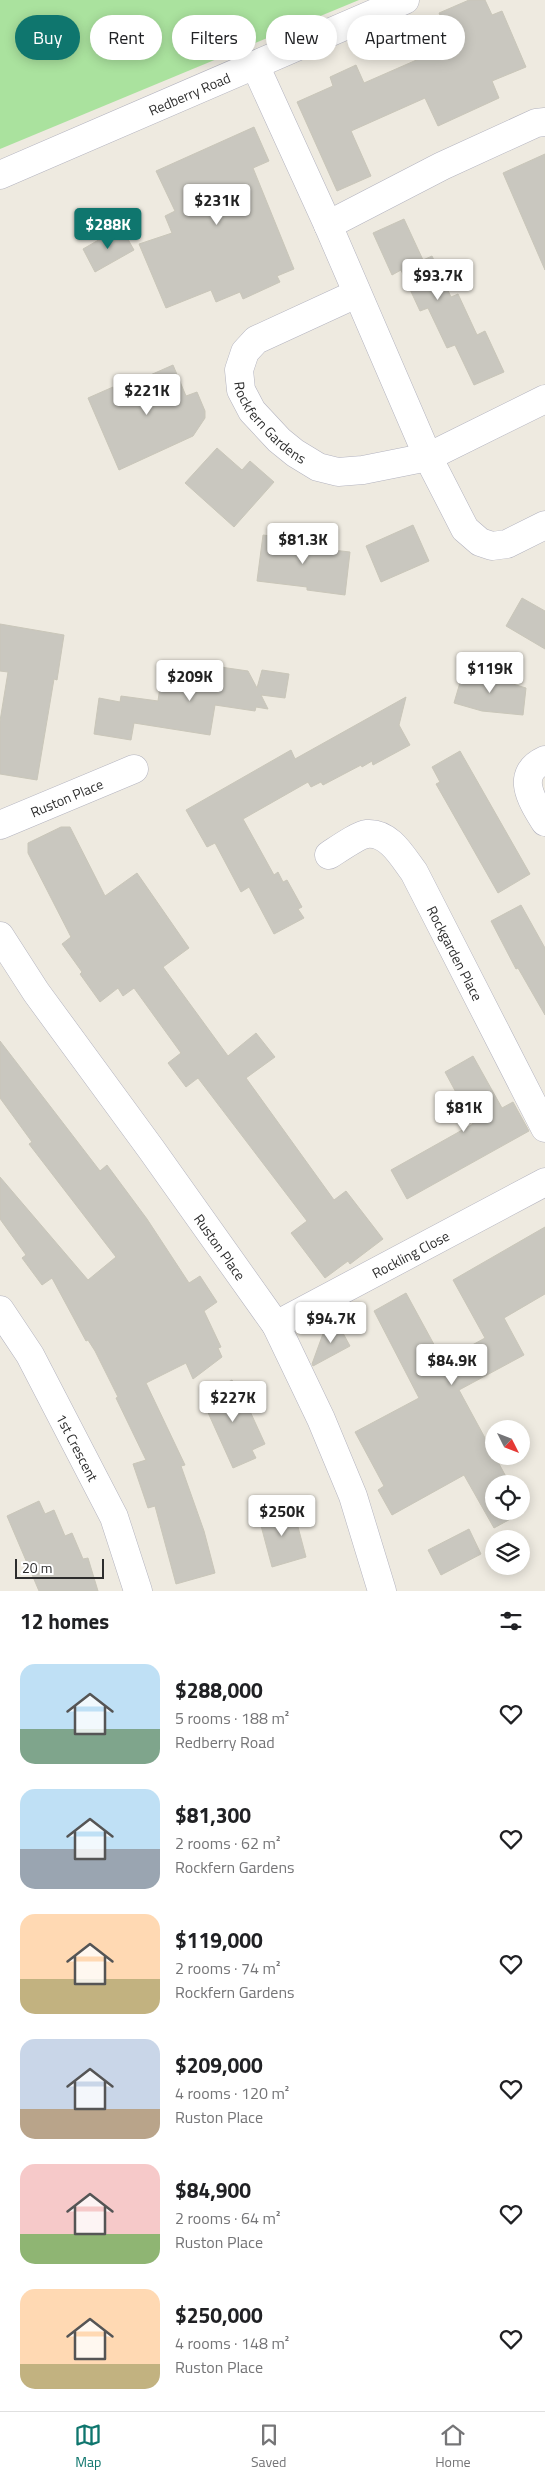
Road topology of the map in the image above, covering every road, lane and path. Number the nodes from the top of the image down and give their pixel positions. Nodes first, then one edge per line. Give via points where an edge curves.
1 (406, 0) edge
2 (255, 65) junction
3 (545, 122) edge
4 (0, 176) edge
5 (328, 224) junction
6 (356, 294) junction
7 (545, 399) edge
8 (428, 457) junction
9 (545, 525) edge
10 (545, 760) edge
11 (134, 770) dead end
12 (545, 822) edge
13 (0, 825) edge
14 (329, 855) dead end
15 (0, 936) edge
16 (545, 1128) edge
17 (545, 1182) edge
18 (0, 1310) edge
19 (276, 1325) junction
20 (138, 1591) edge
21 (382, 1591) edge

1 - 2 street, Redberry Road
2 - 4 street, Redberry Road
2 - 5 street
3 - 5 street via 442,166
5 - 6 street
6 - 8 street
6 - 8 street, Rockfern Gardens via 256,340 245,352 239,370 241,390 252,411 279,440 318,467 338,472 363,470
7 - 8 street, Rockfern Gardens
8 - 9 street via 465,529 480,542 492,546 508,544
10 - 12 street via 528,775 527,788
11 - 13 street, Ruston Place
14 - 16 street, Rockgarden Place via 365,834 393,843 414,872
15 - 19 street, Ruston Place via 36,992
17 - 19 street, Rockling Close
18 - 20 street, 1st Crescent via 30,1355 114,1517
19 - 21 street, Ruston Place via 353,1496

